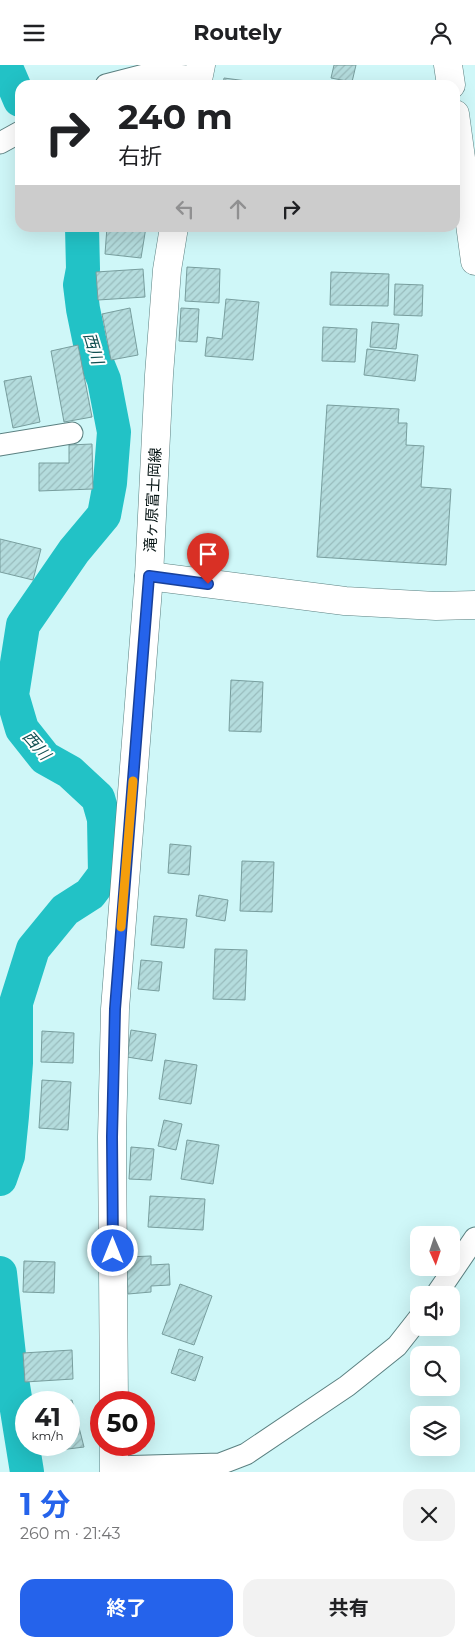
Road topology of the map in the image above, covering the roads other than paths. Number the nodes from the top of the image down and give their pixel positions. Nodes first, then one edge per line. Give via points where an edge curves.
1 (448, 65) edge
2 (199, 76) edge
3 (125, 80) edge
4 (450, 80) edge
5 (460, 151) edge
6 (173, 232) edge
7 (475, 261) edge
8 (72, 433) dead end
9 (0, 445) edge
10 (149, 576) junction
11 (475, 605) edge
12 (475, 1237) edge
13 (442, 1286) edge
14 (410, 1330) edge
15 (114, 1391) edge
16 (114, 1461) edge

1 - 4 main road
2 - 3 street via 152,73
5 - 7 main road
6 - 10 main road, 滝ヶ原富士岡線 via 159,375
8 - 9 street
10 - 11 main road via 345,601
10 - 15 main road, 滝ヶ原富士岡線 via 115,1009 112,1137
12 - 13 street
14 - 16 street via 398,1346 347,1387 246,1454 220,1464

